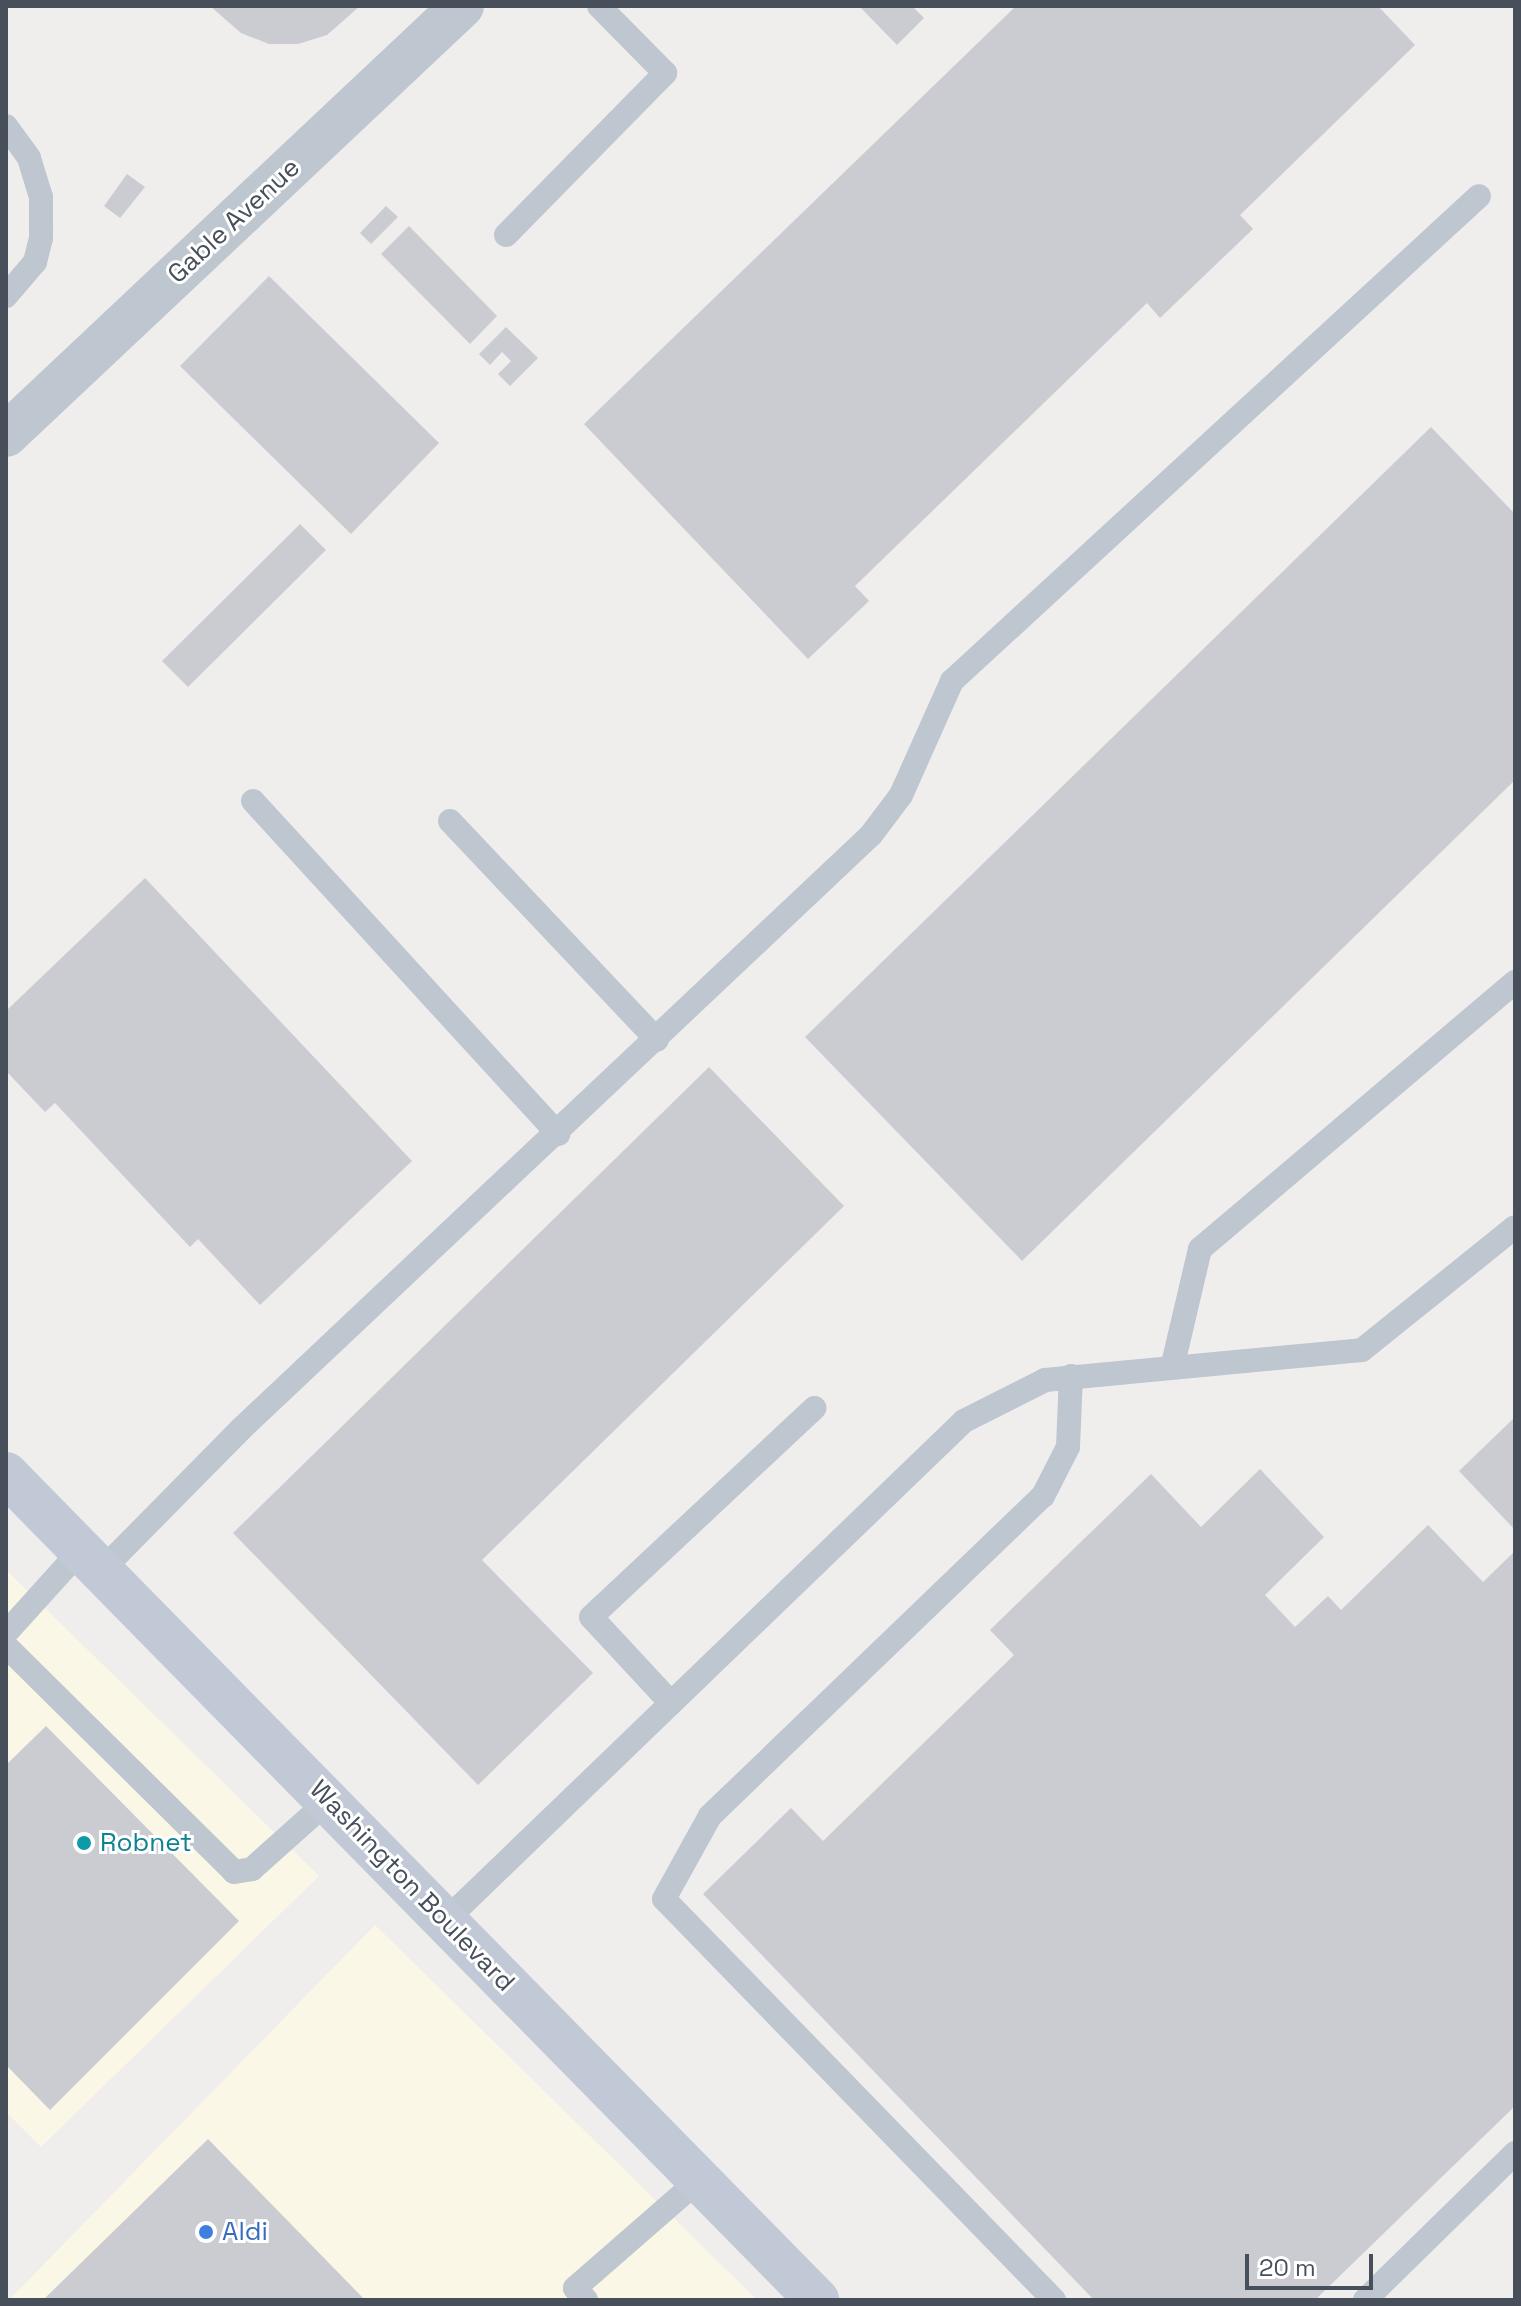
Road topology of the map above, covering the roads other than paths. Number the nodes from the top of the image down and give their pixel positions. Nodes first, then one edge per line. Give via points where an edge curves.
1 (462, 6) edge
2 (599, 6) edge
3 (6, 126) edge
4 (1479, 196) dead end
5 (506, 235) dead end
6 (6, 296) edge
7 (6, 435) edge
8 (253, 801) dead end
9 (450, 821) dead end
10 (1515, 982) edge
11 (657, 1040) junction
12 (558, 1134) junction
13 (1515, 1227) edge
14 (1173, 1364) junction
15 (1071, 1376) junction
16 (814, 1408) dead end
17 (6, 1474) edge
18 (91, 1560) junction
19 (6, 1633) edge
20 (6, 1646) edge
21 (671, 1703) junction
22 (328, 1801) junction
23 (446, 1920) junction
24 (1515, 2153) edge
25 (699, 2180) junction
26 (586, 2300) edge
27 (817, 2300) edge
28 (1054, 2300) edge
29 (1365, 2300) edge

1 - 7 street, Gable Avenue
2 - 5 lane via 665,73
3 - 6 lane via 29,158 41,197 41,238 35,262
4 - 11 lane via 952,681 901,795 871,835
8 - 12 lane
9 - 11 lane
10 - 14 lane via 1200,1249
11 - 12 lane
12 - 18 lane via 241,1429
13 - 14 lane via 1362,1350
14 - 15 lane
15 - 21 lane via 1001,1398 964,1421
15 - 28 lane via 1068,1447 1043,1496 710,1816 664,1899
16 - 21 lane via 591,1617
17 - 18 main road, Washington Boulevard
18 - 19 lane
18 - 22 main road, Washington Boulevard
20 - 22 lane via 234,1872 252,1869
21 - 23 lane
22 - 23 main road, Washington Boulevard
23 - 25 main road, Washington Boulevard
24 - 29 lane
25 - 26 lane via 575,2288
25 - 27 main road, Washington Boulevard

